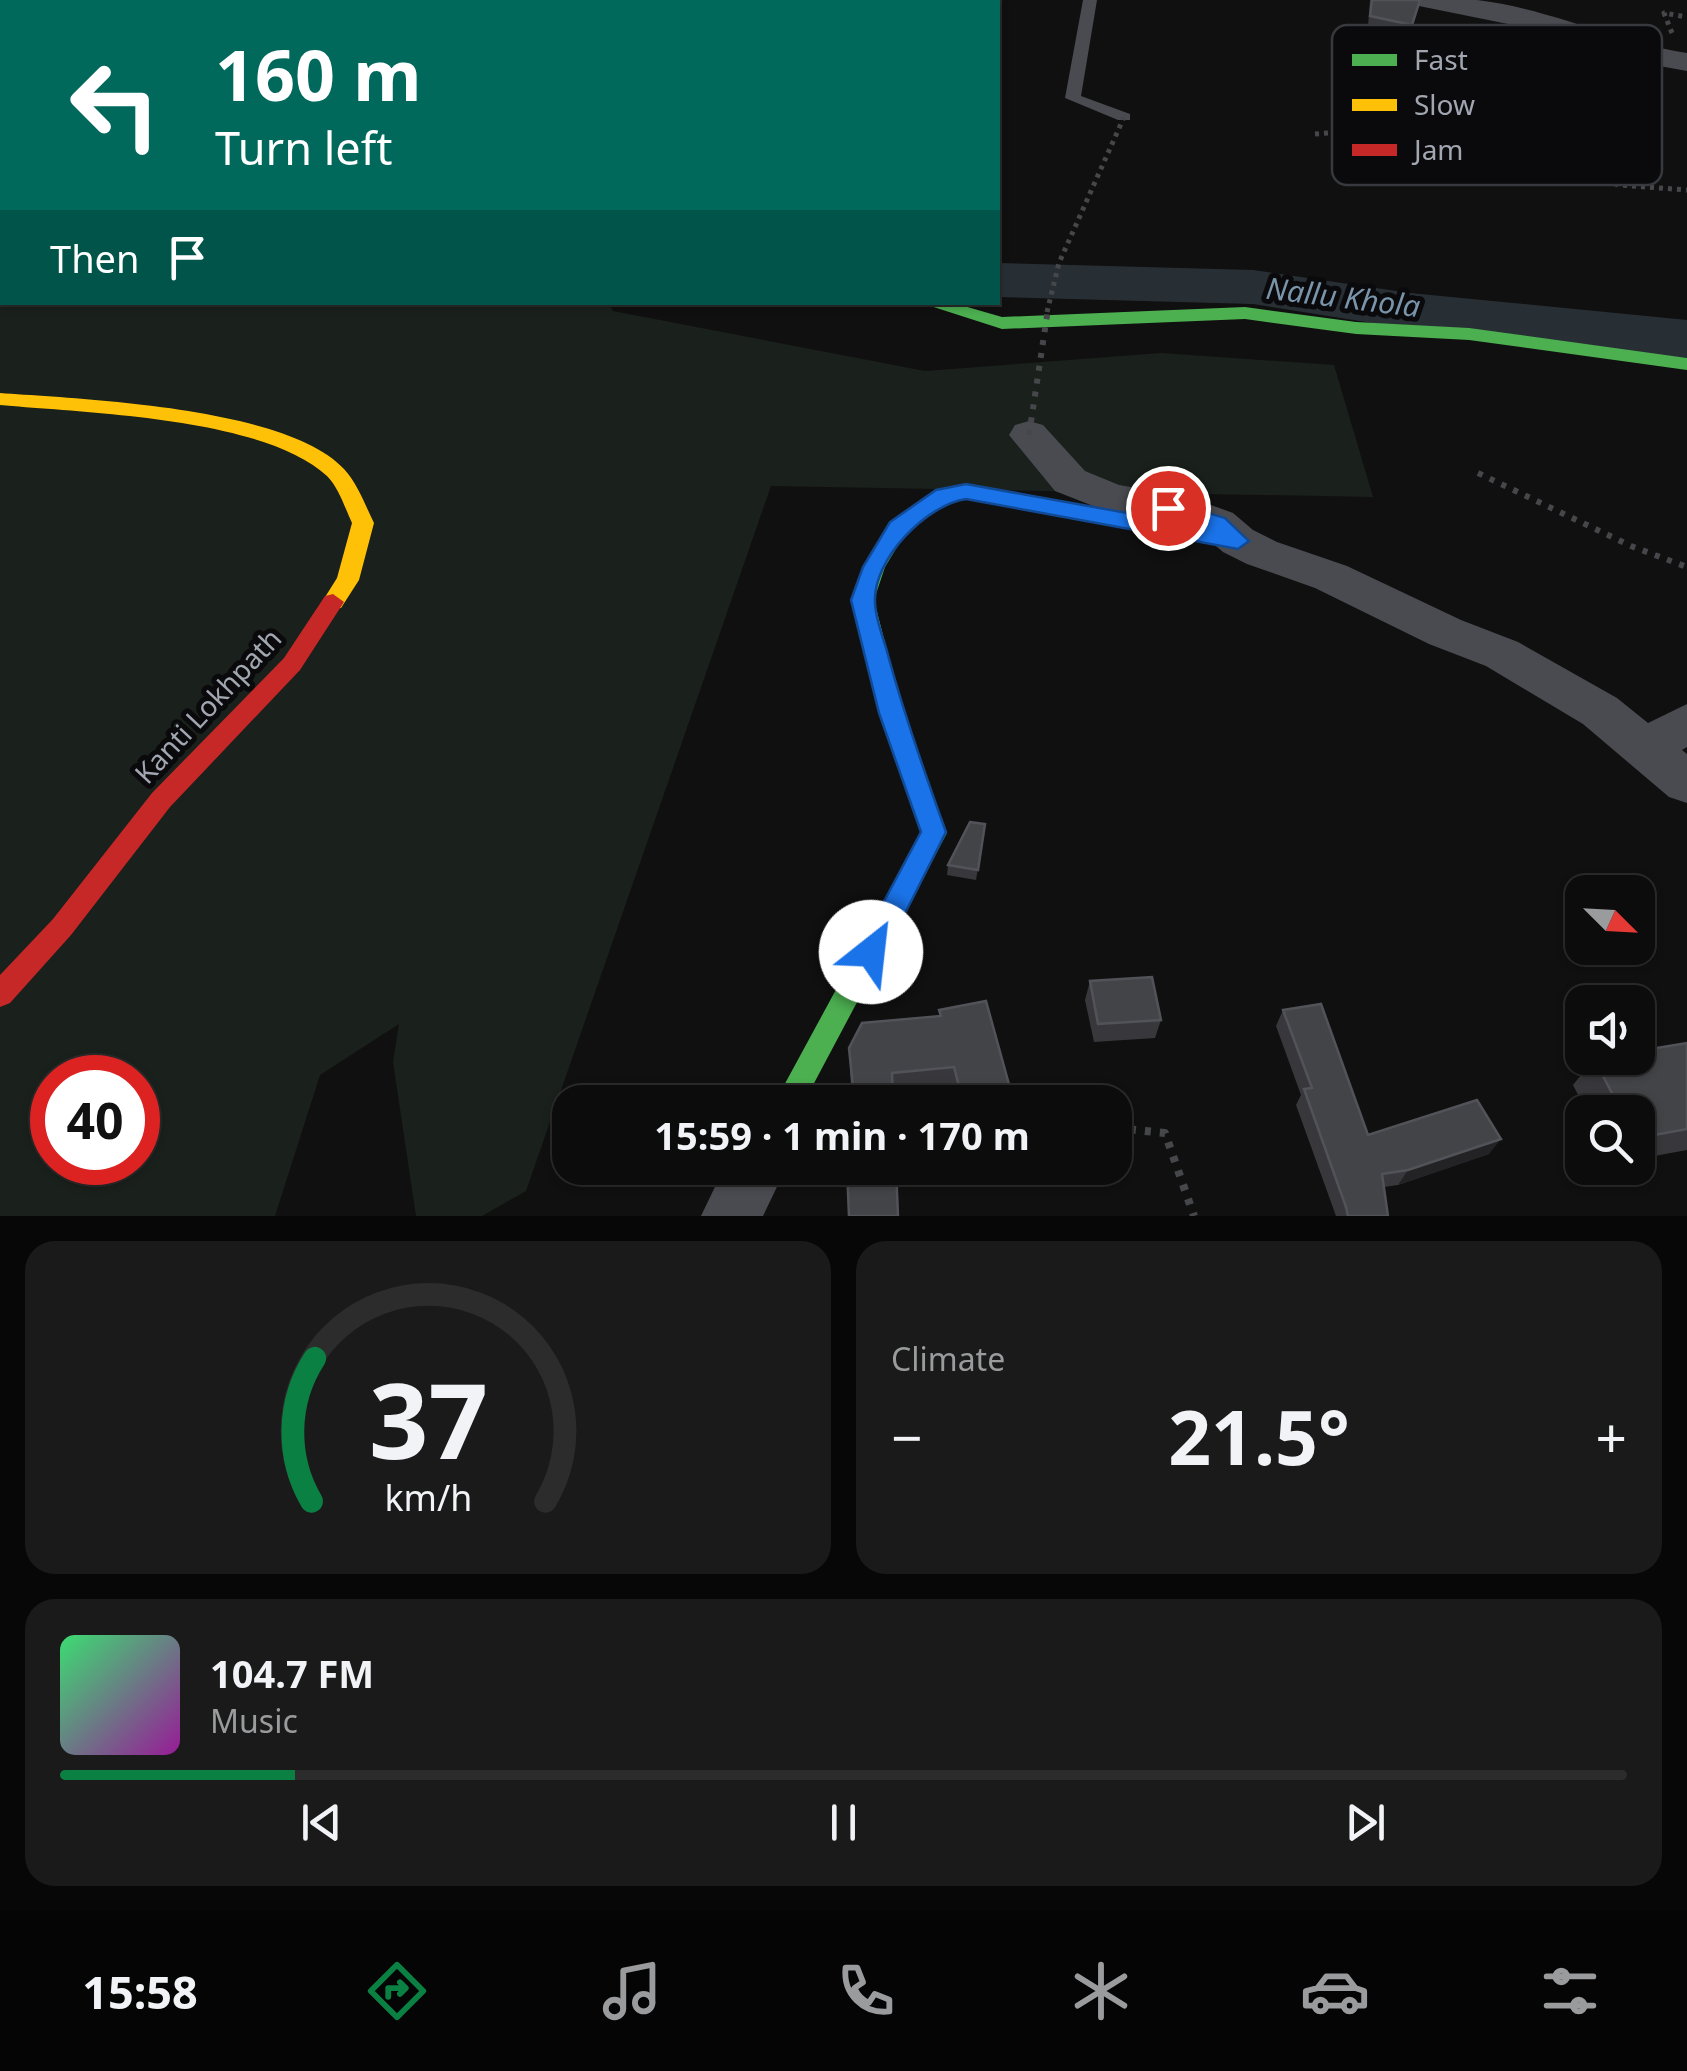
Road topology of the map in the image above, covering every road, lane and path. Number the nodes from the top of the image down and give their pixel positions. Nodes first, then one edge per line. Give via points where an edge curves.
1 (1090, 0) edge
2 (1429, 0) edge
3 (1497, 6) edge
4 (1552, 25) edge
5 (1662, 59) edge
6 (1687, 62) edge
7 (1124, 117) joint
8 (1332, 130) edge
9 (1315, 134) dead end
10 (1615, 185) edge
11 (1687, 190) edge
12 (938, 305) edge
13 (1687, 364) edge
14 (0, 399) edge
15 (1029, 435) joint
16 (1478, 473) dead end
17 (1238, 541) junction
18 (1687, 567) edge
19 (1687, 723) edge
20 (1647, 748) junction
21 (1687, 783) edge
22 (0, 994) edge
23 (798, 1085) edge
24 (1132, 1130) edge
25 (747, 1185) edge
26 (731, 1216) edge
27 (1194, 1216) edge

1 - 7 lane via 1073,98
2 - 3 street
3 - 4 street
5 - 6 street
7 - 15 path, bridge via 1058,263
8 - 9 path
10 - 11 path
12 - 13 street via 1002,323 1244,313
14 - 22 street, Kanti Lokhpath via 276,438 332,468 363,523 348,580 292,664 161,800
15 - 17 street via 1070,480 1110,498 1189,512
16 - 18 path
17 - 20 street via 1502,654 1600,711
17 - 23 street via 966,492 944,495 898,527 863,600 892,713 934,832
19 - 20 street
20 - 21 street
24 - 27 path via 1165,1133
25 - 26 street

